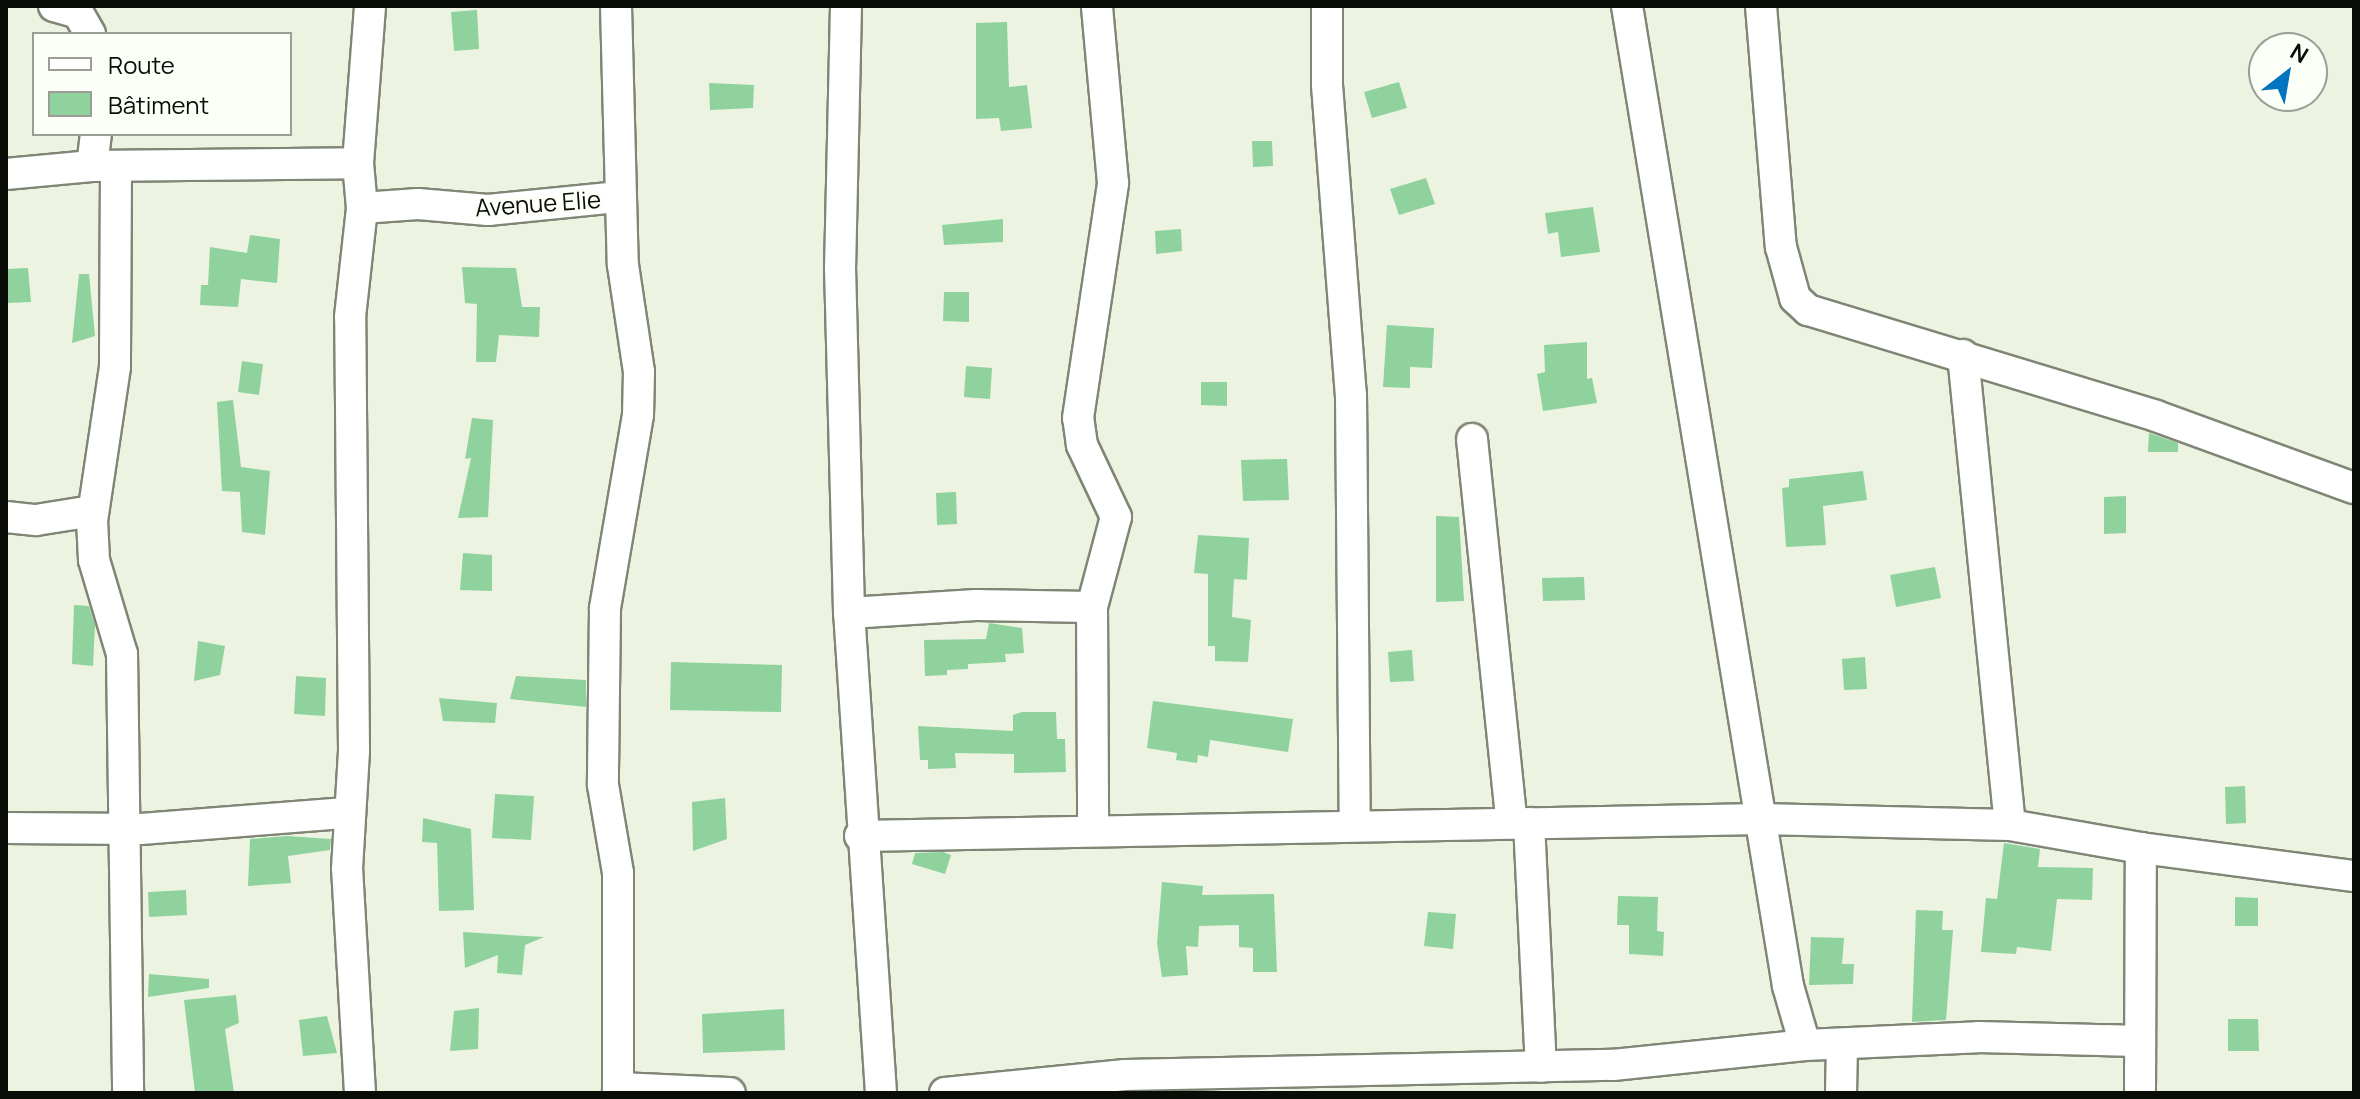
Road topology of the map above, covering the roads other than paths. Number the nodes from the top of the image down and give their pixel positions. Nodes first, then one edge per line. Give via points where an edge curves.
1 (54, 6) edge
2 (370, 6) edge
3 (616, 6) edge
4 (846, 6) edge
5 (1097, 6) edge
6 (1327, 6) edge
7 (1627, 6) edge
8 (1761, 6) edge
9 (89, 32) edge
10 (96, 136) edge
11 (358, 163) junction
12 (104, 167) junction
13 (6, 174) edge
14 (619, 197) junction
15 (362, 208) junction
16 (1963, 355) junction
17 (1472, 439) dead end
18 (2354, 488) edge
19 (93, 511) junction
20 (6, 517) edge
21 (1092, 607) junction
22 (849, 613) junction
23 (346, 813) junction
24 (1761, 819) junction
25 (1521, 823) junction
26 (1355, 825) junction
27 (2010, 825) junction
28 (126, 827) junction
29 (6, 828) edge
30 (1093, 830) junction
31 (860, 836) junction
32 (2141, 848) junction
33 (2354, 876) edge
34 (2140, 1041) junction
35 (1842, 1044) junction
36 (1805, 1045) junction
37 (1541, 1067) junction
38 (1613, 1079) edge
39 (1375, 1082) edge
40 (1126, 1084) edge
41 (618, 1090) edge
42 (128, 1093) edge
43 (360, 1093) edge
44 (730, 1093) edge
45 (881, 1093) edge
46 (945, 1093) edge
47 (1841, 1093) edge
48 (2140, 1093) edge

1 - 9 street via 78,13
2 - 11 street
3 - 14 street, Avenue Elie via 622,110
4 - 22 street via 840,283
5 - 21 street via 1113,183 1078,418 1082,445 1116,517
6 - 26 street via 1327,85 1351,395
7 - 24 street
8 - 16 street via 1780,235 1795,298 1808,310
10 - 12 street
11 - 12 street
11 - 15 street
12 - 13 street
12 - 19 street via 115,367
14 - 15 street, Avenue Elie via 488,210 418,204
14 - 41 street via 624,278 639,372 638,415 605,609 603,785 618,873
15 - 23 street via 350,317 354,750
16 - 18 street via 2156,416
16 - 27 street
17 - 25 street
19 - 20 street via 36,520
19 - 28 street via 94,560 122,654
21 - 22 street via 976,605
21 - 30 street
22 - 31 street
23 - 28 street
23 - 43 street
24 - 25 street
24 - 27 street
24 - 36 street via 1788,986
25 - 26 street
25 - 37 street
26 - 30 street
27 - 32 street
28 - 29 street
28 - 42 street
30 - 31 street
31 - 45 street
32 - 33 street
32 - 34 street
34 - 35 street via 1978,1037
34 - 48 street
35 - 36 street
35 - 47 street
36 - 38 street
37 - 38 street
37 - 39 street
39 - 40 street
40 - 46 street
41 - 44 street

